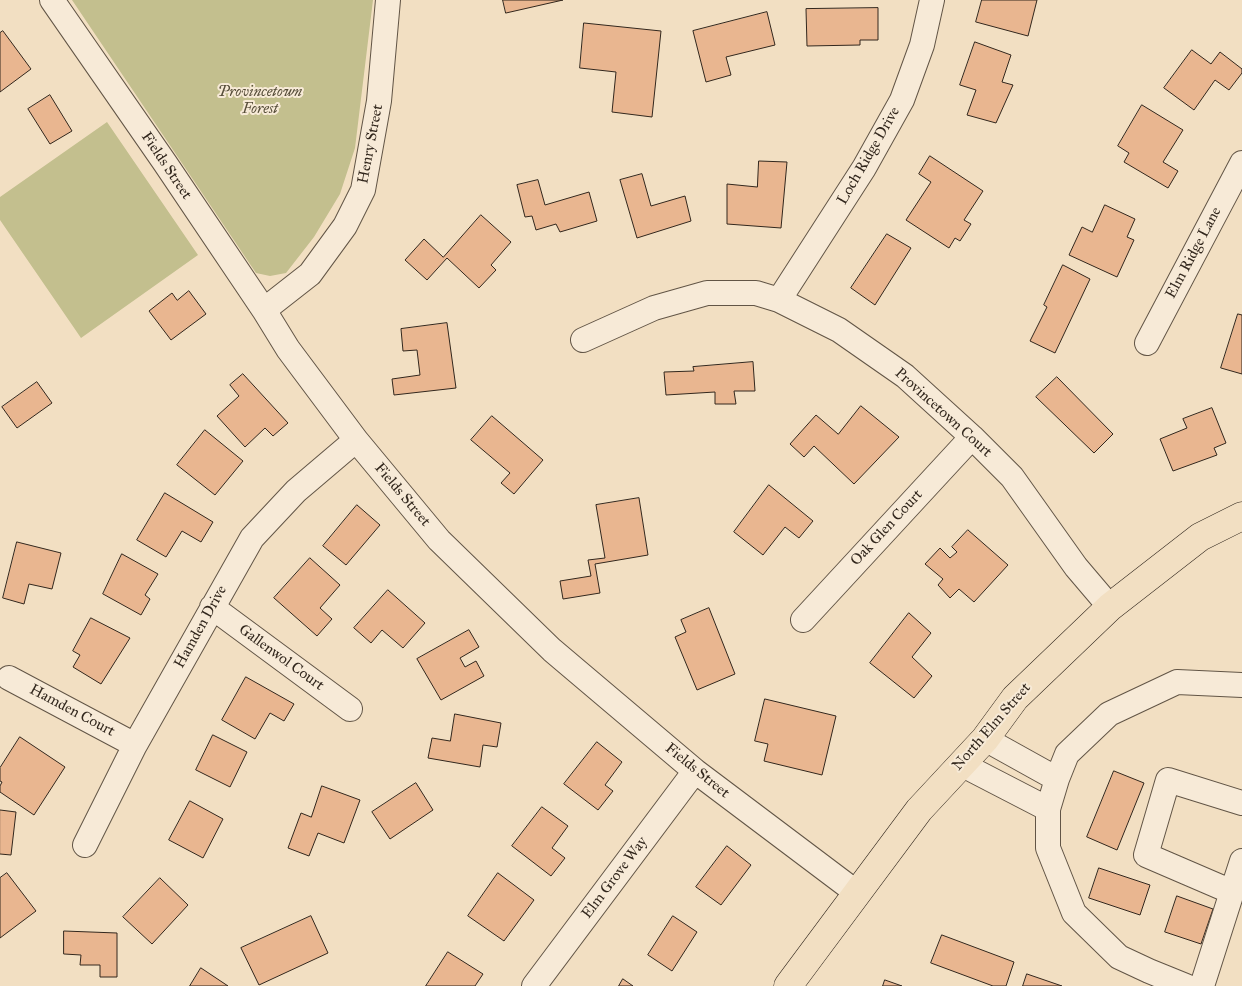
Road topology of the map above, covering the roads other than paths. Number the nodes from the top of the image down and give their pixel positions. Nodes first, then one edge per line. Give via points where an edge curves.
1 (52, 0) edge
2 (388, 0) edge
3 (932, 0) edge
4 (1242, 163) edge
5 (779, 300) junction
6 (264, 310) junction
7 (583, 340) dead end
8 (1147, 343) dead end
9 (972, 437) junction
10 (356, 440) junction
11 (1242, 516) edge
12 (212, 607) junction
13 (1110, 607) junction
14 (803, 620) dead end
15 (9, 678) dead end
16 (1242, 685) edge
17 (350, 709) dead end
18 (985, 739) junction
19 (135, 745) junction
20 (961, 764) junction
21 (695, 771) junction
22 (1056, 779) junction
23 (1242, 803) edge
24 (1048, 809) junction
25 (85, 845) dead end
26 (1242, 861) edge
27 (1232, 892) junction
28 (857, 893) junction
29 (534, 986) edge
30 (788, 986) edge
31 (1186, 986) edge
32 (1202, 986) edge

1 - 6 street, Fields Street
2 - 6 street, Henry Street via 379,101 363,190 345,226 310,274
3 - 5 street, Loch Ridge Drive via 922,46 902,100 864,168
4 - 8 street, Elm Ridge Lane
5 - 7 street, Provincetown Court via 756,293 707,293 654,308
5 - 9 street, Provincetown Court via 839,330 905,376
6 - 10 street, Fields Street via 288,350
9 - 13 street, Provincetown Court via 1012,477
9 - 14 street, Oak Glen Court
10 - 12 street, Hamden Drive via 296,491 252,538
10 - 21 street, Fields Street via 446,547 552,650
11 - 13 main road, North Elm Street via 1200,537
12 - 17 street, Gallenwol Court
12 - 19 street, Hamden Drive
13 - 18 main road, North Elm Street via 1015,698
15 - 19 street, Hamden Court
16 - 22 street via 1177,682 1109,714 1067,754
18 - 20 main road, North Elm Street
18 - 22 street
19 - 25 street, Hamden Drive
20 - 24 street
20 - 28 main road, North Elm Street via 919,810
21 - 28 street, Fields Street
21 - 29 street, Elm Grove Way
22 - 24 street
23 - 27 street via 1168,780 1146,855
24 - 31 street via 1048,848 1074,913 1119,957
26 - 27 street
27 - 32 street
28 - 30 main road, North Elm Street

